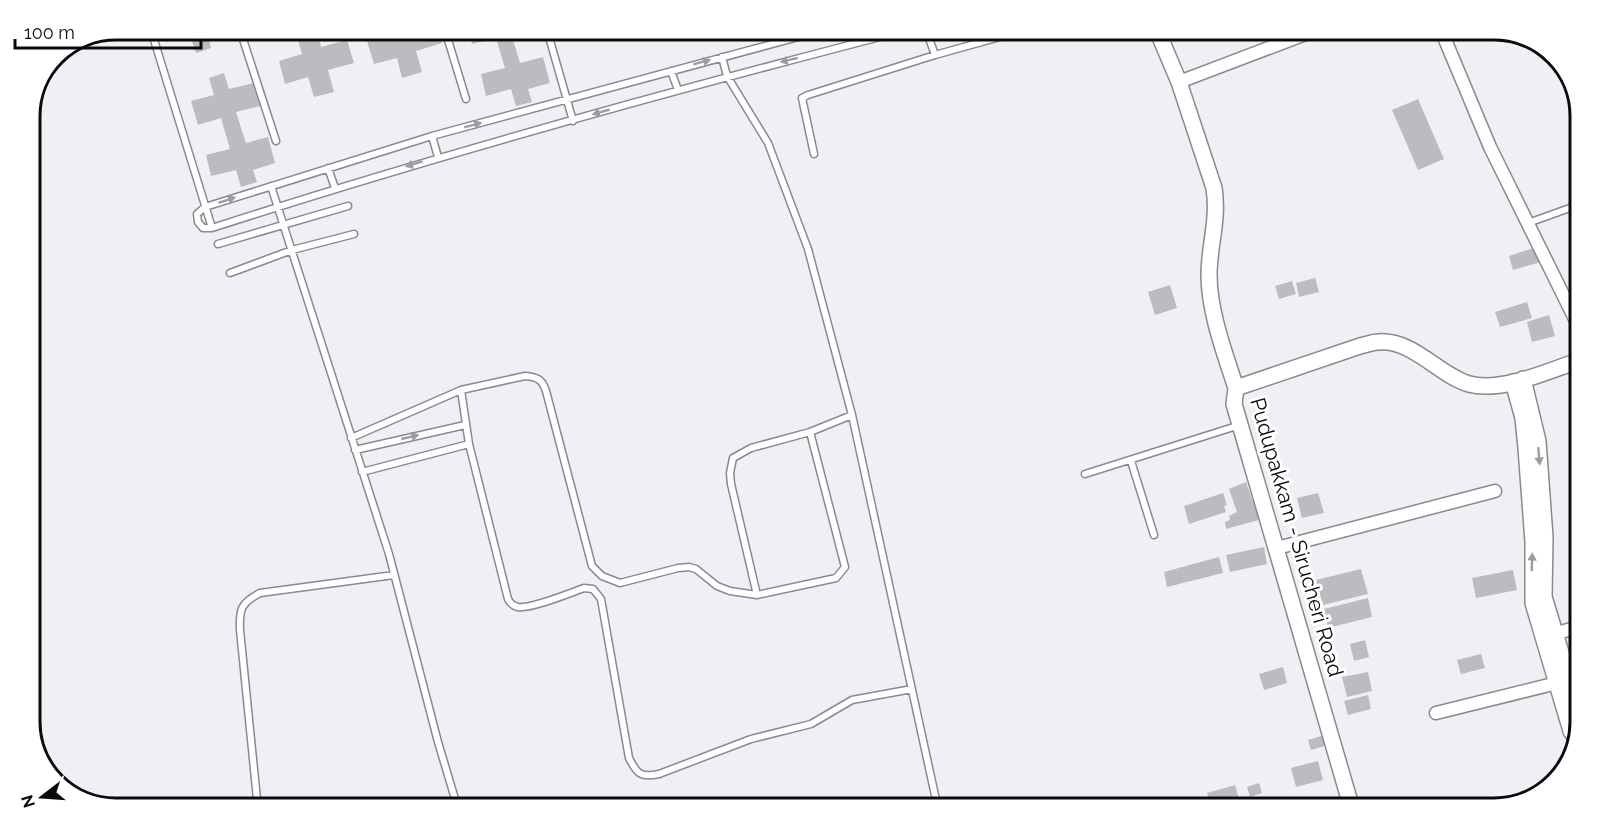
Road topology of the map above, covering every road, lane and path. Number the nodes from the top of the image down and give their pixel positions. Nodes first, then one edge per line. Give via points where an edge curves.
1 (154, 40) edge
2 (243, 40) edge
3 (448, 40) edge
4 (550, 40) edge
5 (786, 40) edge
6 (868, 40) edge
7 (930, 40) edge
8 (989, 40) edge
9 (1161, 40) edge
10 (1290, 40) edge
11 (1445, 40) edge
12 (935, 55) junction
13 (722, 57) junction
14 (671, 71) junction
15 (727, 76) junction
16 (1179, 82) junction
17 (678, 90) junction
18 (465, 99) dead end
19 (567, 100) junction
20 (573, 121) junction
21 (432, 136) junction
22 (276, 141) dead end
23 (814, 154) dead end
24 (438, 157) junction
25 (328, 168) junction
26 (271, 186) junction
27 (334, 188) junction
28 (348, 206) dead end
29 (206, 207) junction
30 (278, 207) junction
31 (1570, 208) edge
32 (1528, 223) junction
33 (284, 225) junction
34 (212, 228) junction
35 (354, 234) dead end
36 (218, 244) dead end
37 (292, 250) junction
38 (230, 273) dead end
39 (1570, 309) edge
40 (1570, 363) edge
41 (1518, 380) junction
42 (1236, 388) junction
43 (461, 390) junction
44 (852, 415) junction
45 (465, 425) junction
46 (1240, 425) junction
47 (810, 432) junction
48 (351, 438) junction
49 (469, 444) junction
50 (355, 450) junction
51 (1131, 461) junction
52 (362, 472) junction
53 (1085, 474) dead end
54 (1495, 491) dead end
55 (1154, 535) dead end
56 (1277, 548) junction
57 (394, 575) junction
58 (758, 595) junction
59 (1570, 629) edge
60 (1549, 636) junction
61 (1557, 683) junction
62 (912, 688) junction
63 (1570, 690) edge
64 (1436, 713) dead end
65 (1570, 728) edge
66 (257, 798) edge
67 (455, 798) edge
68 (936, 798) edge
69 (1349, 798) edge

1 - 29 lane
2 - 22 lane
3 - 18 lane
4 - 19 lane
5 - 13 lane
6 -> 15 lane
7 - 12 lane
8 - 12 lane
9 - 16 street
10 - 16 street
11 - 32 street via 1490,147
12 - 23 lane via 802,98
14 -> 13 lane
13 - 15 lane
14 - 17 lane
14 - 19 lane
15 - 17 lane
15 - 44 lane via 768,143 808,249
16 - 42 street via 1217,203 1209,274 1211,294
17 -> 20 lane
19 - 20 lane
21 -> 19 lane
20 - 24 lane
21 - 24 lane
21 - 25 lane
24 -> 27 lane
25 - 26 lane
25 - 27 lane
29 -> 26 lane
26 - 30 lane
27 - 30 lane
28 - 33 lane
29 - 34 lane
29 - 34 lane via 197,214 198,222 203,228
30 - 33 lane
30 - 34 lane
31 - 32 lane
32 - 39 street
33 - 36 lane
33 - 37 lane
35 - 37 lane
37 - 38 lane
37 - 48 lane
40 - 41 street, Pudupakkam - Sirucheri Road
41 - 42 street, Pudupakkam - Sirucheri Road via 1490,386 1470,384 1398,344 1380,342
41 - 60 street via 1533,542 1533,603
42 - 46 street, Pudupakkam - Sirucheri Road via 1234,404
43 - 45 lane
43 - 48 lane
43 - 58 lane via 525,376 544,384 592,566 602,576 620,583 689,567 717,586
44 - 47 lane
44 - 62 lane
45 - 49 lane
50 -> 45 lane
46 - 51 lane
46 - 56 street, Pudupakkam - Sirucheri Road
47 - 58 lane via 751,448 733,458 731,484
47 - 58 lane via 845,567 836,578
48 - 50 lane
49 - 52 lane
49 - 62 lane via 511,604 528,607 584,588 593,589 601,599 629,758 640,774 659,774 751,739 811,724 852,700
50 - 52 lane
51 - 53 lane
51 - 55 lane
52 - 57 lane
54 - 56 street
56 - 69 street, Pudupakkam - Sirucheri Road
57 - 66 lane via 260,593 243,605 240,630
57 - 67 lane
59 - 60 street
60 - 61 street
60 - 63 street
61 - 64 street
61 - 65 street
62 - 68 lane

